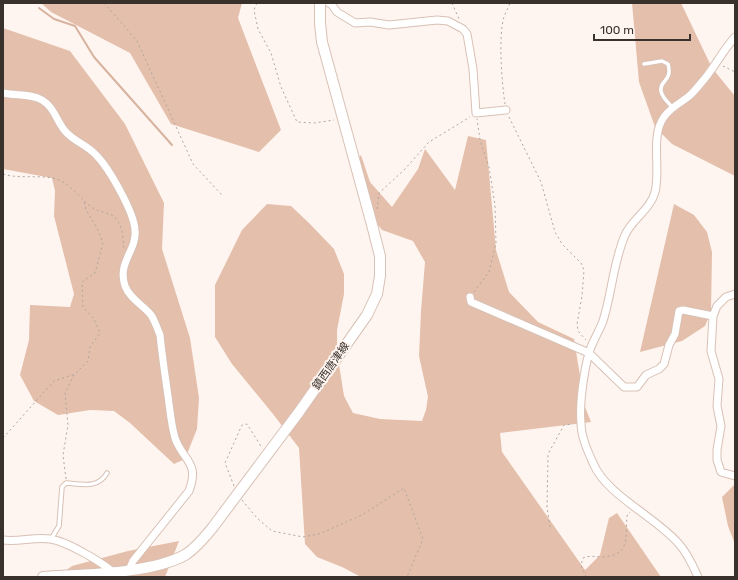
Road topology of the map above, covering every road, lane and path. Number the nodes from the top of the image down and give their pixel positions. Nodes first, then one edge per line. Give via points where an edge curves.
1 (104, 3) edge
2 (257, 3) edge
3 (320, 3) edge
4 (328, 3) edge
5 (452, 3) edge
6 (510, 3) edge
7 (463, 29) junction
8 (735, 37) edge
9 (716, 63) junction
10 (644, 64) dead end
11 (735, 72) edge
12 (3, 93) edge
13 (673, 108) junction
14 (506, 110) junction
15 (476, 114) junction
16 (343, 119) junction
17 (3, 174) edge
18 (222, 196) dead end
19 (84, 201) junction
20 (371, 221) junction
21 (123, 248) dead end
22 (735, 294) edge
23 (470, 297) joint
24 (713, 316) junction
25 (591, 350) junction
26 (75, 374) junction
27 (580, 423) junction
28 (3, 438) edge
29 (266, 456) junction
30 (107, 473) dead end
31 (735, 476) edge
32 (66, 483) junction
33 (237, 494) junction
34 (631, 504) junction
35 (550, 527) dead end
36 (51, 539) junction
37 (3, 540) edge
38 (129, 570) junction
39 (113, 572) junction
40 (43, 577) edge
41 (407, 577) edge
42 (586, 577) edge
43 (698, 577) edge

1 - 18 path via 137,41 193,164
2 - 16 path via 254,10 258,29 297,122 314,123
3 - 16 main road, 鎮西唐津線 via 322,42
4 - 7 street via 355,23 389,25 437,20 448,21
5 - 7 path
6 - 14 path via 502,25
7 - 15 street via 467,34 473,68
8 - 9 street
9 - 11 path
9 - 13 street via 698,86
10 - 13 lane via 662,61 668,64 669,77 662,85 661,91
12 - 38 street via 32,96 43,100 52,108 64,130 97,156 130,210 134,223 134,243 123,272 125,285 130,296 156,323 160,335 171,423 176,440 191,465 193,482 189,491
13 - 25 street via 664,117 659,128 656,190 653,200 623,239 603,322
14 - 15 street
14 - 25 path via 541,182 555,232 584,270 577,324 578,332
15 - 20 path via 429,142 379,193 375,217
15 - 23 path via 495,205 496,243 489,272
16 - 20 main road, 鎮西唐津線
17 - 19 path via 13,177 52,178 67,185
19 - 21 path via 94,209 113,215 118,221 122,229
19 - 26 path via 103,243 95,273 82,282 83,307 94,319 100,333 90,347 88,361
20 - 29 main road, 鎮西唐津線 via 380,256 377,294 367,315
22 - 24 street via 726,297 717,306
23 - 25 street via 471,302
24 - 25 street via 679,311 675,334 664,364 659,370 646,375 637,387 624,387
24 - 31 street via 711,351 719,379 717,406 721,426 717,460 721,472
25 - 27 street
26 - 28 path via 54,380
26 - 32 path via 65,393 68,425 63,455
27 - 34 street via 584,442 595,467 608,485
27 - 35 path via 564,425 548,454 547,507
29 - 33 main road, 鎮西唐津線
29 - 33 path via 247,424 242,425 225,463
30 - 32 lane via 103,480 92,484
32 - 36 lane via 62,487 59,526
33 - 38 main road, 鎮西唐津線 via 213,527 185,554 156,566
33 - 41 path via 272,531 303,536 319,534 362,514 404,488 423,539
34 - 42 path via 627,516 624,548 620,553 583,558 581,565
34 - 43 street via 661,526 679,544
36 - 37 street
36 - 39 street via 106,565
38 - 39 main road, 鎮西唐津線
39 - 40 main road, 鎮西唐津線

